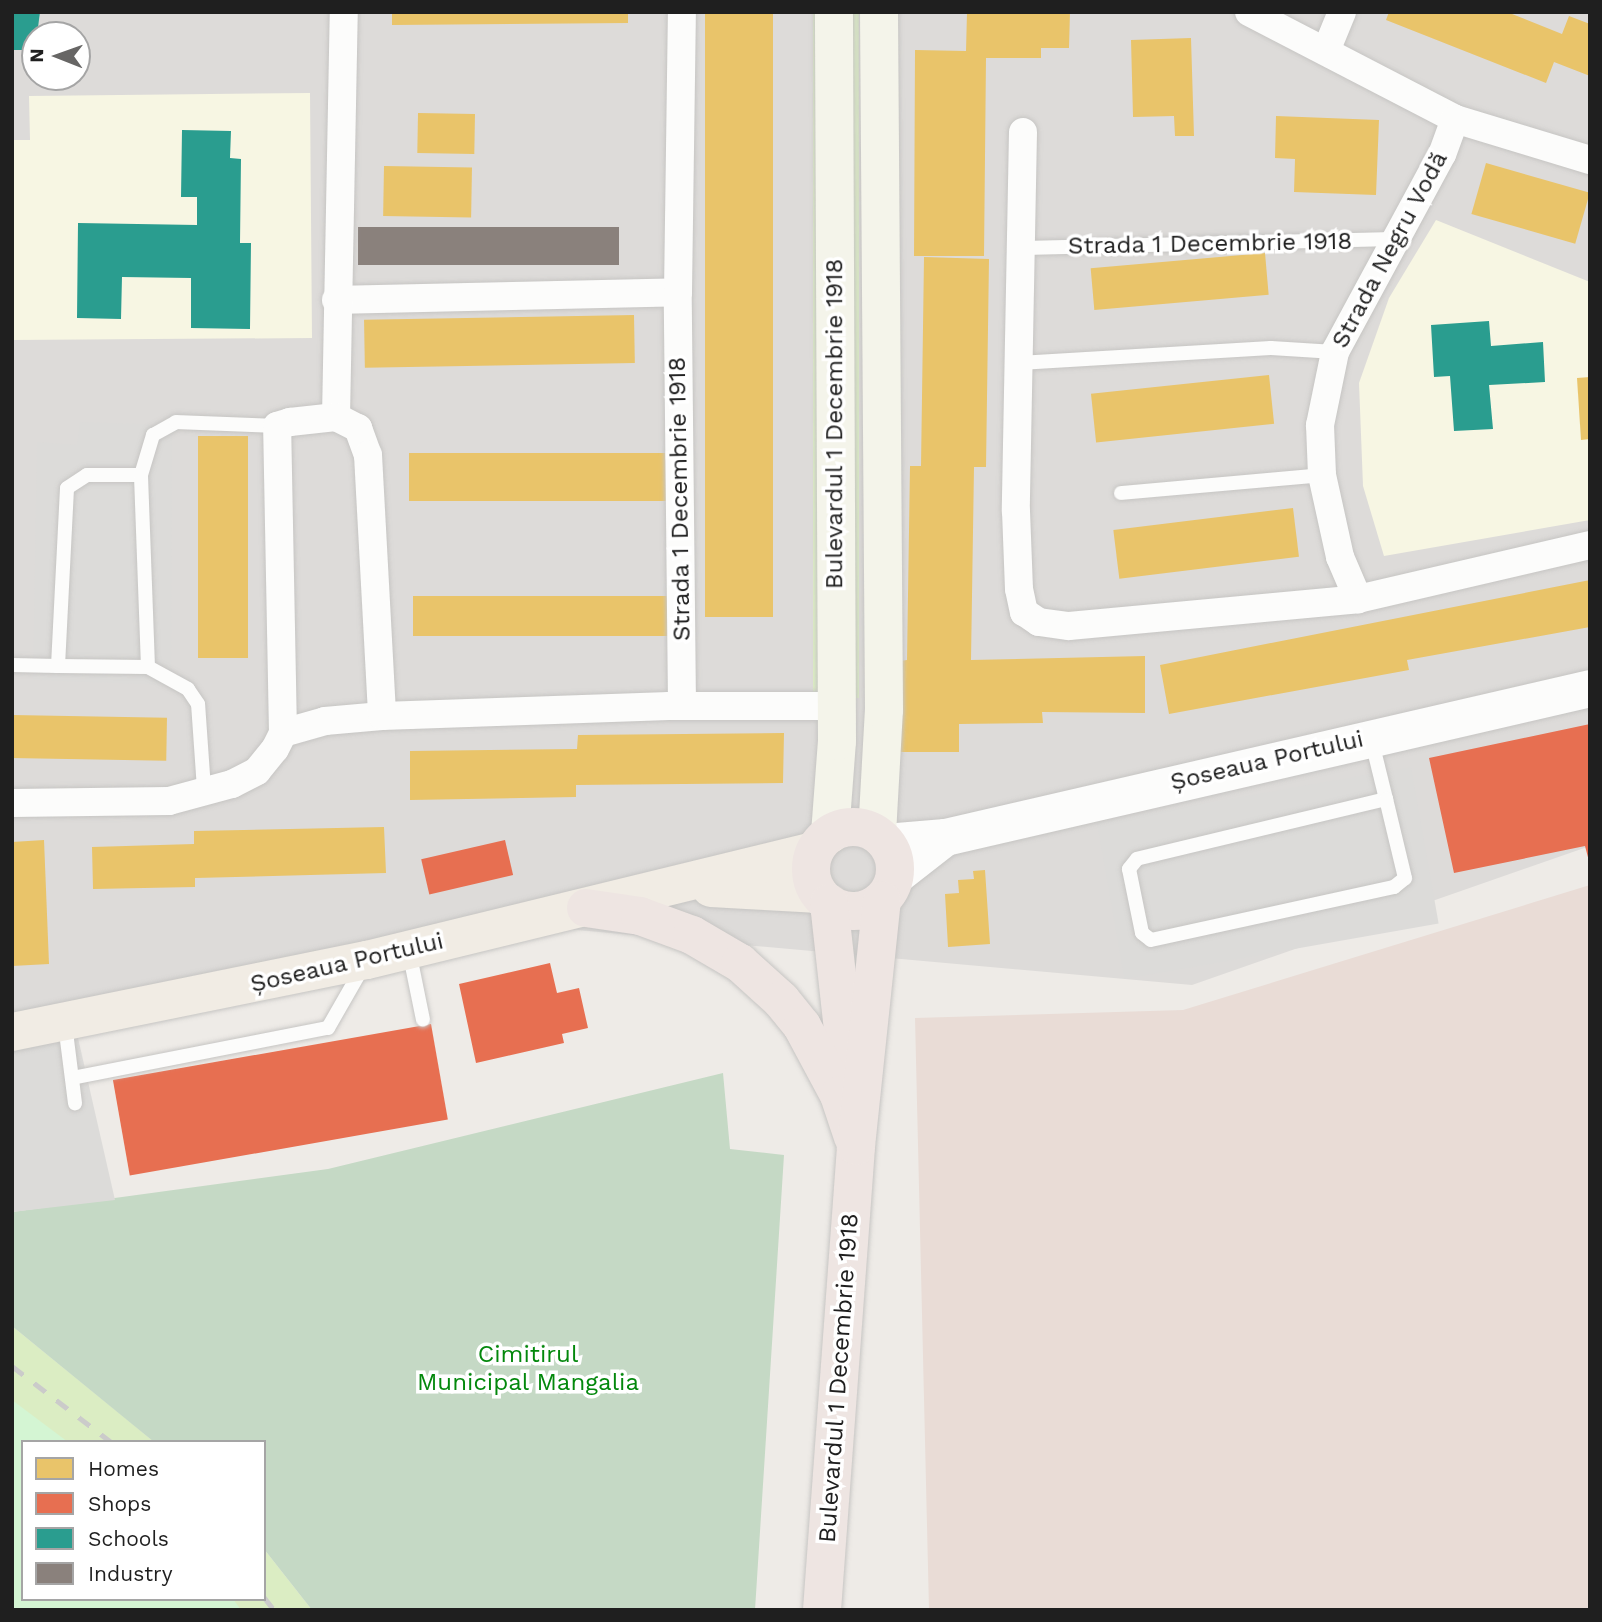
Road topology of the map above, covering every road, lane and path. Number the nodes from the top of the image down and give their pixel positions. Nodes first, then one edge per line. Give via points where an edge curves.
1 (344, 12) edge
2 (682, 12) edge
3 (834, 12) edge
4 (879, 12) edge
5 (1249, 12) edge
6 (1342, 12) edge
7 (1326, 51) junction
8 (1455, 119) junction
9 (1023, 132) dead end
10 (1590, 160) edge
11 (1398, 239) junction
12 (1021, 248) junction
13 (678, 292) junction
14 (336, 300) junction
15 (1335, 352) junction
16 (1019, 363) junction
17 (336, 417) junction
18 (277, 426) junction
19 (141, 475) junction
20 (1322, 475) junction
21 (1121, 493) dead end
22 (1590, 545) edge
23 (1358, 599) junction
24 (12, 665) edge
25 (58, 666) junction
26 (148, 667) junction
27 (1590, 688) edge
28 (682, 705) junction
29 (836, 706) junction
30 (382, 716) junction
31 (283, 733) junction
32 (1371, 737) junction
33 (204, 789) junction
34 (1386, 799) junction
35 (12, 803) edge
36 (822, 843) junction
37 (884, 863) junction
38 (681, 886) junction
39 (824, 899) junction
40 (586, 908) junction
41 (408, 949) junction
42 (367, 960) junction
43 (423, 1020) dead end
44 (65, 1024) junction
45 (12, 1032) edge
46 (72, 1078) junction
47 (75, 1103) dead end
48 (856, 1146) junction
49 (822, 1610) edge

1 - 14 street
2 - 13 street, Strada 1 Decembrie 1918
3 - 29 main road, Bulevardul 1 Decembrie 1918
4 - 37 main road, Bulevardul 1 Decembrie 1918
5 - 7 street, Strada Negru Vodă
6 - 7 street
7 - 8 street, Strada Negru Vodă
8 - 10 street, Strada Negru Vodă
8 - 11 street, Strada Negru Vodă
9 - 12 street
11 - 12 lane, Strada 1 Decembrie 1918
11 - 15 street, Strada Negru Vodă
12 - 16 street
13 - 14 street
13 - 28 street, Strada 1 Decembrie 1918
14 - 17 street
15 - 16 lane via 1272,348
15 - 20 street, Strada Negru Vodă via 1320,425
16 - 23 street via 1016,511 1024,612 1039,622 1069,626
17 - 18 street
17 - 30 street via 358,428 368,455
18 - 19 lane via 176,422 153,435
18 - 31 street
19 - 25 lane via 87,475 67,488
19 - 26 lane
20 - 21 lane
20 - 23 street, Strada Negru Vodă via 1340,557
22 - 23 street
24 - 25 lane
25 - 26 lane
26 - 33 lane via 188,690 198,704
27 - 32 street, Șoseaua Portului
28 - 29 street
28 - 30 street
29 - 36 main road, Bulevardul 1 Decembrie 1918
30 - 31 street via 325,721
31 - 33 street via 257,771 232,784
32 - 34 lane
32 - 37 street, Șoseaua Portului via 945,836
33 - 35 street via 169,801
34 - 34 lane via 1405,878 1394,887 1151,940 1142,933 1129,869 1137,859
36 - 37 highway via 853,827
36 - 38 main road
36 - 39 highway via 812,873
37 - 39 highway via 855,911
37 - 48 highway, Bulevardul 1 Decembrie 1918
38 - 39 main road
38 - 40 main road, Șoseaua Portului
39 - 48 highway, Bulevardul 1 Decembrie 1918
40 - 41 main road, Șoseaua Portului
40 - 48 highway via 640,916 692,935 740,963 802,1026 839,1095
41 - 42 main road, Șoseaua Portului
41 - 43 lane
42 - 44 main road, Șoseaua Portului
42 - 46 lane via 328,1028
44 - 45 main road, Șoseaua Portului
44 - 46 lane
46 - 47 lane
48 - 49 highway, Bulevardul 1 Decembrie 1918

